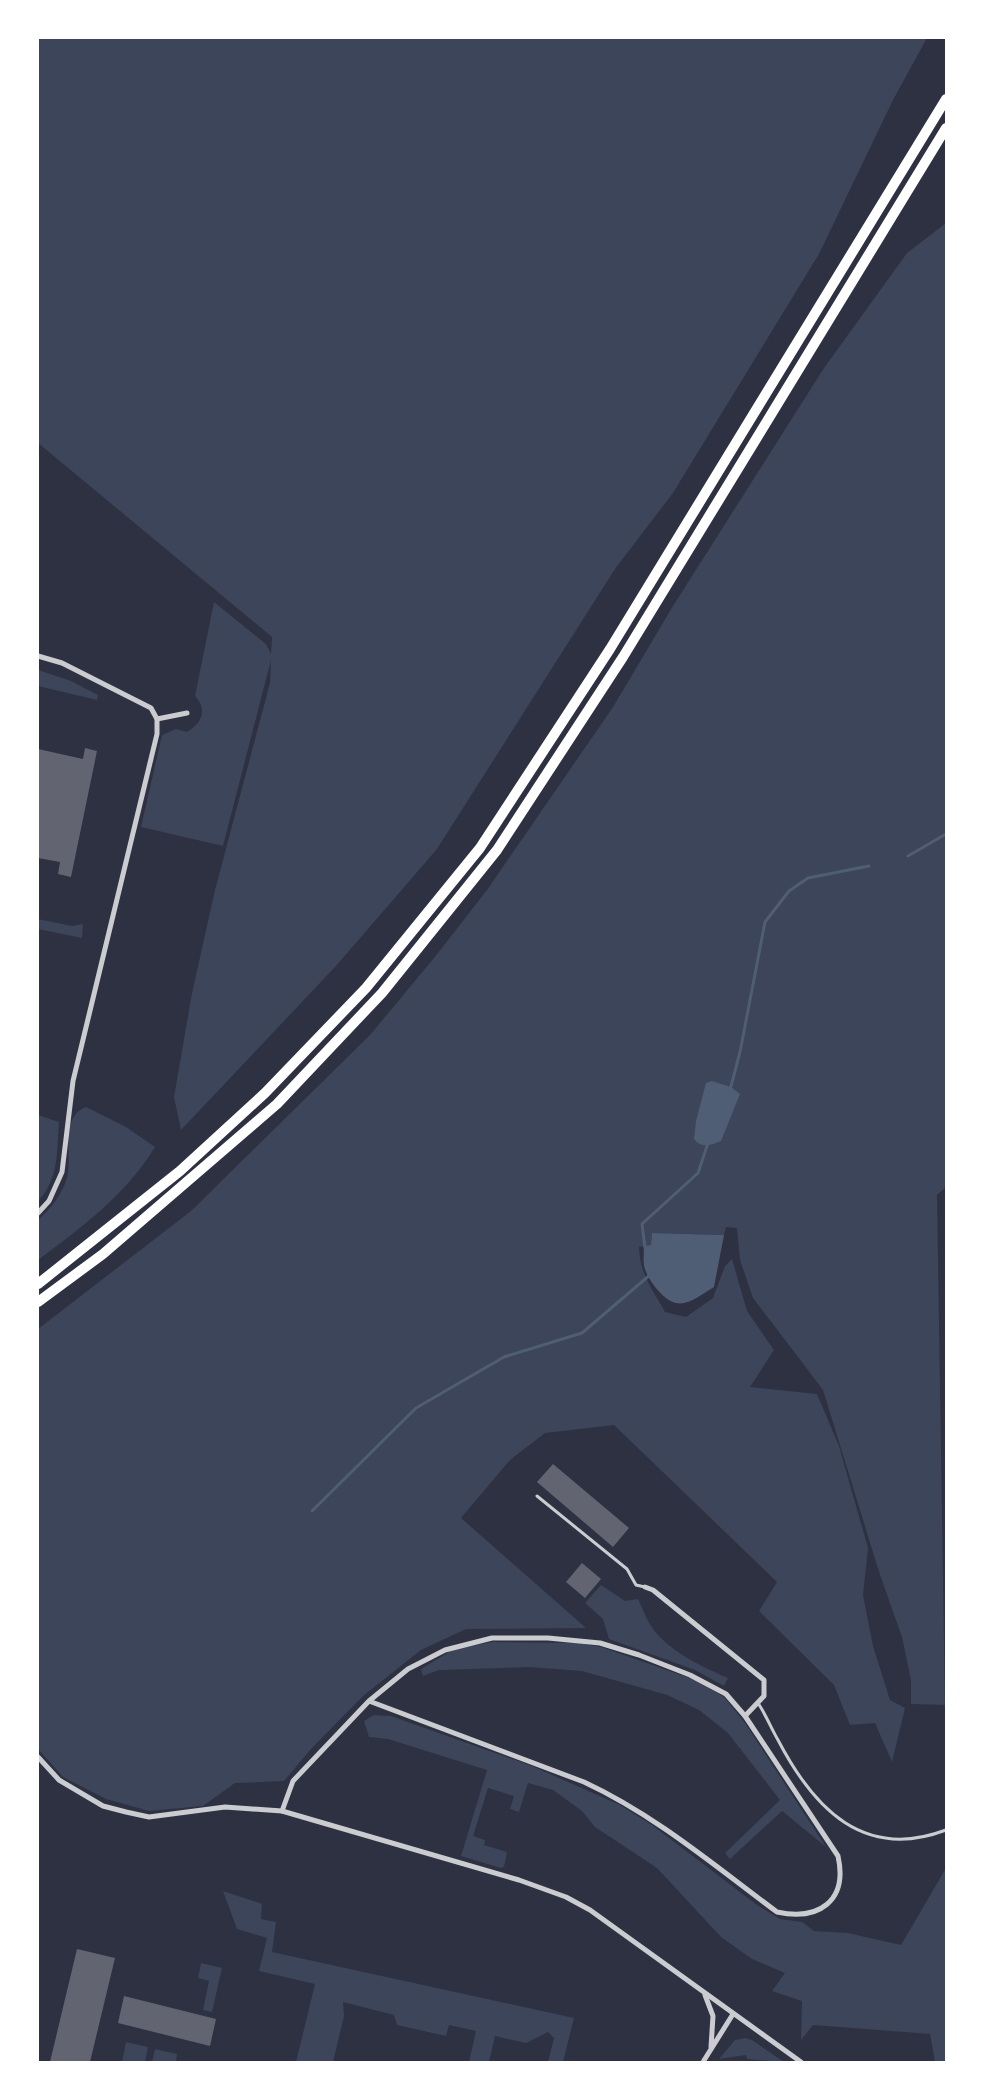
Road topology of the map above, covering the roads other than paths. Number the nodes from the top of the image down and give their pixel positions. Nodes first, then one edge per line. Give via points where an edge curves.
1 (946, 99) edge
2 (946, 129) edge
3 (38, 656) edge
4 (187, 713) dead end
5 (158, 719) junction
6 (38, 1213) edge
7 (38, 1284) edge
8 (38, 1302) edge
9 (537, 1496) dead end
10 (645, 1587) joint
11 (369, 1701) junction
12 (759, 1703) junction
13 (745, 1716) junction
14 (38, 1756) edge
15 (282, 1811) junction
16 (946, 1830) edge
17 (705, 1995) junction
18 (733, 2014) junction
19 (711, 2049) junction
20 (703, 2062) edge
21 (801, 2062) edge

1 - 7 highway via 610,649 480,848 366,988 265,1093 180,1171
2 - 8 highway via 623,657 497,850 382,993 277,1104 103,1254
3 - 5 street via 62,663 151,708
4 - 5 street
5 - 6 street via 138,819 69,1097 62,1172 49,1201
9 - 10 lane via 627,1569 636,1585
10 - 12 street via 764,1680 764,1696
11 - 13 street via 408,1669 445,1650 492,1638 548,1638 600,1642 690,1675 726,1694
11 - 13 street via 612,1795 649,1817 777,1912 792,1916 814,1913 835,1895 840,1879 838,1856
11 - 15 street via 293,1780
12 - 13 street
12 - 16 lane via 778,1742 803,1778 828,1811 854,1830 898,1840 932,1836
14 - 15 street via 59,1780 103,1806 126,1812 149,1816 225,1807
15 - 17 street via 566,1897 590,1910
17 - 18 street
17 - 19 street via 713,2016
18 - 19 street
18 - 21 street
19 - 20 street

